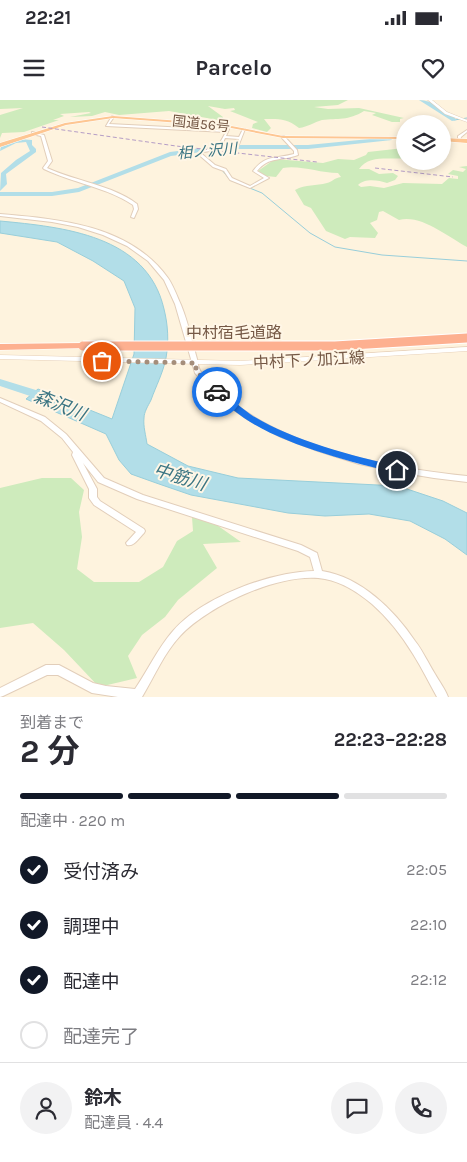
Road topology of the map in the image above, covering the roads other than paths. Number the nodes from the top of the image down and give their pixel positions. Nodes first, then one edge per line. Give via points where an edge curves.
1 (430, 100) edge
2 (113, 118) junction
3 (467, 121) edge
4 (229, 129) junction
5 (244, 130) junction
6 (467, 131) edge
7 (33, 133) junction
8 (224, 137) junction
9 (283, 137) junction
10 (240, 138) junction
11 (396, 138) edge
12 (451, 140) edge
13 (459, 140) junction
14 (467, 141) edge
15 (0, 145) edge
16 (219, 147) junction
17 (0, 215) edge
18 (133, 218) dead end
19 (467, 338) edge
20 (0, 347) edge
21 (467, 349) edge
22 (0, 357) edge
23 (191, 363) junction
24 (0, 400) edge
25 (77, 452) junction
26 (467, 479) edge
27 (130, 542) dead end
28 (319, 574) junction
29 (0, 694) edge
30 (137, 696) edge
31 (443, 697) edge

1 - 3 street via 446,113
2 - 4 highway, 国道56号 via 143,118
2 - 4 street via 107,125
2 - 7 highway, 国道56号 via 74,122
4 - 5 highway, 国道56号
4 - 8 street
5 - 9 highway, 国道56号
5 - 10 street
6 - 13 street
7 - 15 highway, 国道56号
7 - 18 street via 42,135 50,161 45,168 114,192 135,204
8 - 10 street
8 - 16 street
9 - 11 highway, 国道56号
9 - 16 street via 296,155 272,158 260,165 255,171 267,178 250,187 231,179 225,170 214,166 200,154
10 - 16 street via 236,146
12 - 13 highway
13 - 14 highway
17 - 23 street via 73,224 114,237 138,250 162,272 171,287 178,303
19 - 20 highway, 中村宿毛道路, bridge via 335,346
21 - 23 main road, 中村下ノ加江線 via 296,361
22 - 23 main road, 中村下ノ加江線
23 - 26 street via 222,397 280,433 353,460 397,470
24 - 25 street via 44,419
25 - 27 street via 75,455 97,503 141,531
25 - 28 street via 102,480 112,485 314,555
28 - 30 street via 276,580 246,589 205,609 178,633
28 - 31 street via 346,581 378,605 412,644
29 - 30 street via 46,670 60,670 92,688

